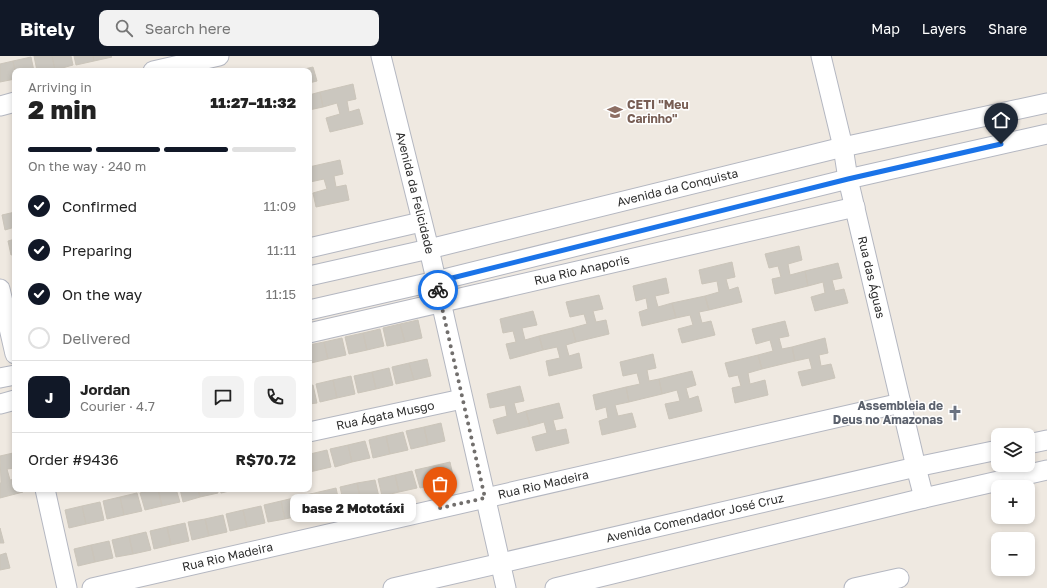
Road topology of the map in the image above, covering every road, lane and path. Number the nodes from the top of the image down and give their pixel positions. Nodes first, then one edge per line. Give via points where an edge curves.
1 (219, 56) edge
2 (381, 56) edge
3 (821, 56) edge
4 (166, 68) edge
5 (12, 103) edge
6 (1047, 103) edge
7 (0, 106) edge
8 (1047, 134) edge
9 (843, 147) junction
10 (848, 179) junction
11 (855, 207) junction
12 (422, 222) junction
13 (312, 247) edge
14 (429, 250) junction
15 (312, 275) edge
16 (436, 282) junction
17 (0, 289) edge
18 (441, 303) junction
19 (312, 309) edge
20 (7, 314) edge
21 (312, 332) edge
22 (10, 345) edge
23 (12, 376) edge
24 (0, 378) edge
25 (462, 399) junction
26 (12, 401) edge
27 (901, 402) junction
28 (0, 404) edge
29 (312, 431) edge
30 (1047, 440) edge
31 (1035, 443) edge
32 (991, 451) edge
33 (916, 467) junction
34 (1047, 470) edge
35 (48, 492) edge
36 (485, 498) junction
37 (924, 498) junction
38 (500, 563) junction
39 (899, 578) dead end
40 (67, 588) edge
41 (92, 588) edge
42 (393, 588) edge
43 (506, 588) edge
44 (554, 588) edge
45 (854, 588) edge

1 - 4 street
2 - 12 street, Avenida da Felicidade
3 - 9 street, Rua das Águas
5 - 7 street
6 - 9 street, Avenida da Conquista
8 - 10 street
9 - 10 street, Rua das Águas
9 - 14 street, Avenida da Conquista
10 - 11 street, Rua das Águas
10 - 16 street
11 - 18 street, Rua Rio Anaporis
11 - 27 street, Rua das Águas
12 - 13 street
12 - 14 street, Avenida da Felicidade
14 - 15 street, Avenida da Conquista
14 - 16 street, Avenida da Felicidade
16 - 18 street, Avenida da Felicidade
16 - 19 street
17 - 20 street
18 - 21 street, Rua Rio Anaporis
18 - 25 street, Avenida da Felicidade
20 - 22 street
23 - 24 street
25 - 29 street, Rua Ágata Musgo
25 - 36 street, Avenida da Felicidade
26 - 28 street
27 - 33 street, Rua das Águas
27 - 36 street, Rua Rio Madeira
30 - 31 street
32 - 33 street, Avenida Comendador José Cruz
33 - 37 street, Rua das Águas
33 - 38 street, Avenida Comendador José Cruz
34 - 37 street
35 - 40 street
36 - 38 street, Avenida da Felicidade
36 - 41 street, Rua Rio Madeira
37 - 44 street
38 - 42 street, Avenida Comendador José Cruz
38 - 43 street, Avenida da Felicidade
39 - 45 street

